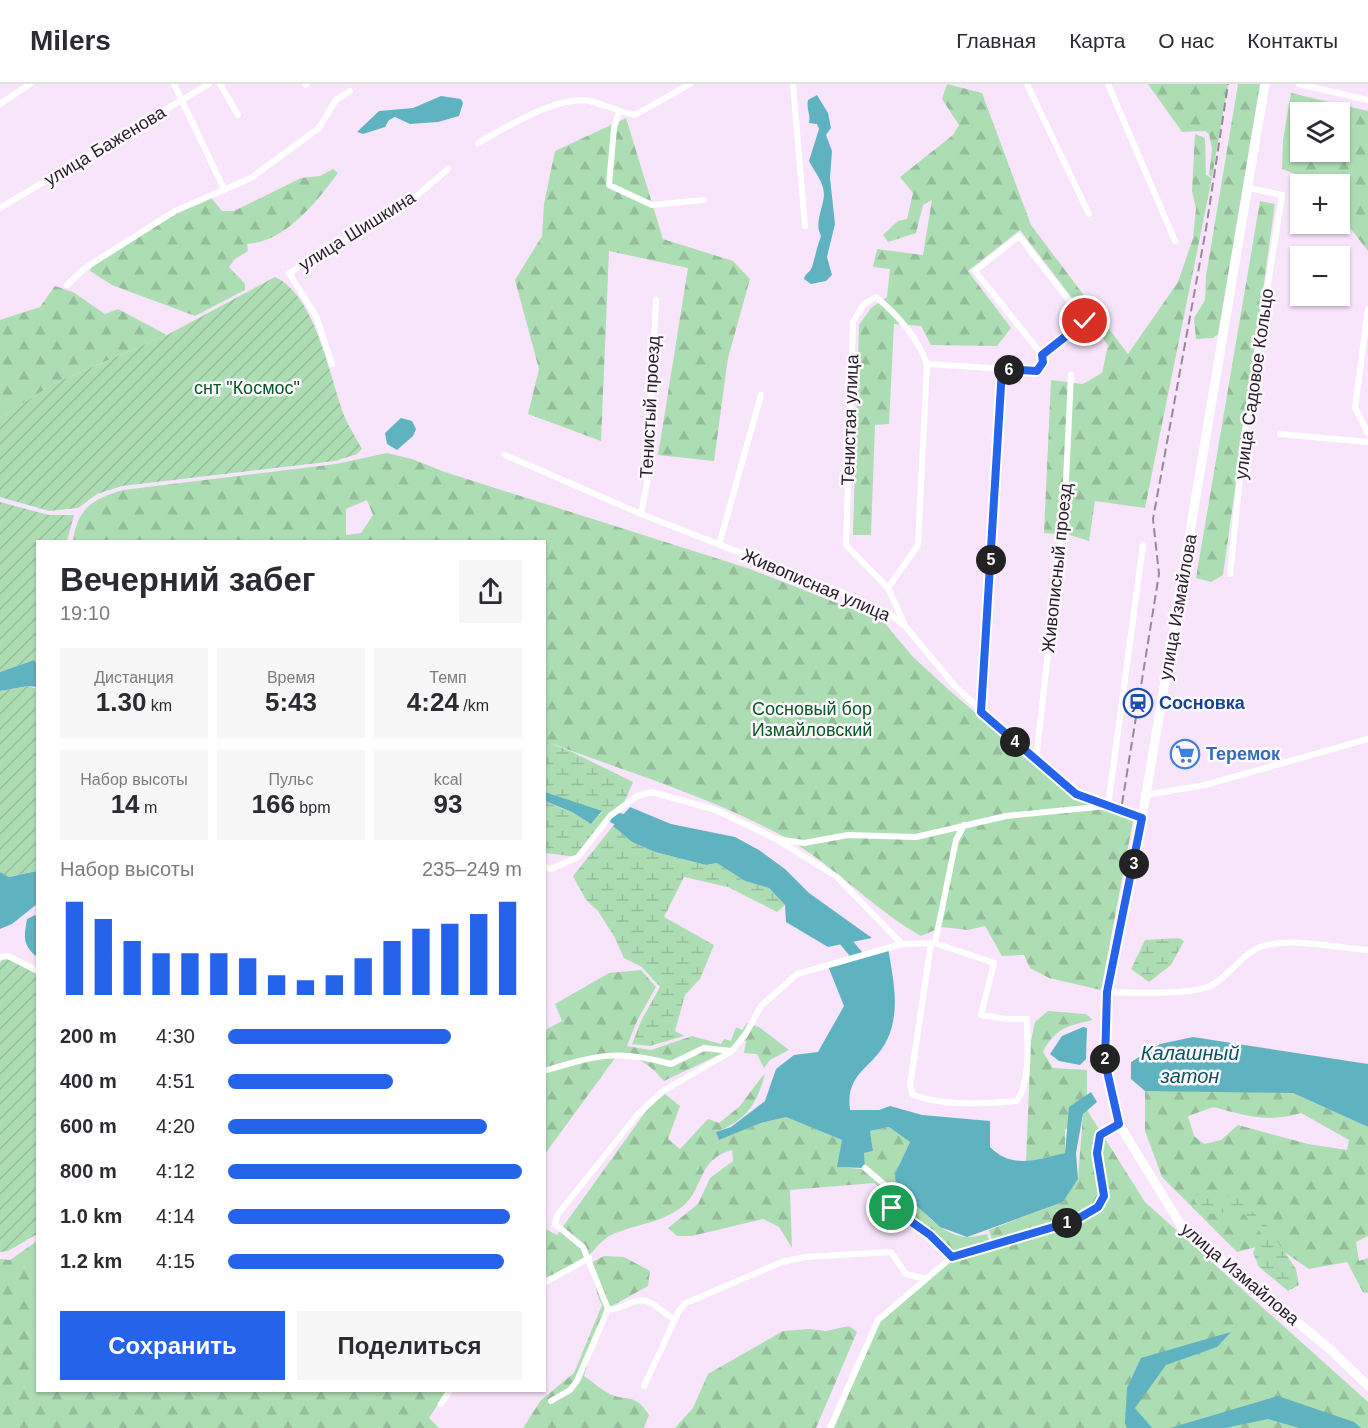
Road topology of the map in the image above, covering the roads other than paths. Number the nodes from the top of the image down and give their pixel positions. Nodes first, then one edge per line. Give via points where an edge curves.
1 (30, 84) edge
2 (174, 84) edge
3 (209, 84) edge
4 (220, 84) edge
5 (690, 84) edge
6 (793, 84) edge
7 (1028, 84) edge
8 (1108, 84) edge
9 (1265, 84) edge
10 (1299, 84) edge
11 (350, 91) dead end
12 (183, 100) junction
13 (1368, 100) edge
14 (0, 104) edge
15 (619, 112) junction
16 (238, 115) dead end
17 (478, 143) dead end
18 (448, 169) dead end
19 (1249, 188) junction
20 (224, 189) junction
21 (704, 200) dead end
22 (0, 208) edge
23 (1089, 214) dead end
24 (805, 226) dead end
25 (1175, 241) dead end
26 (67, 285) dead end
27 (656, 300) dead end
28 (1368, 309) edge
29 (1042, 355) junction
30 (333, 364) dead end
31 (927, 364) junction
32 (1002, 369) junction
33 (1071, 375) dead end
34 (761, 395) dead end
35 (1368, 433) edge
36 (1280, 434) dead end
37 (1368, 442) edge
38 (506, 455) dead end
39 (640, 514) junction
40 (719, 544) junction
41 (1143, 545) dead end
42 (1230, 574) dead end
43 (888, 588) junction
44 (906, 627) junction
45 (981, 712) junction
46 (1368, 739) edge
47 (1036, 760) junction
48 (1146, 795) junction
49 (1108, 806) junction
50 (1142, 818) junction
51 (964, 825) junction
52 (776, 839) junction
53 (546, 868) edge
54 (933, 943) junction
55 (902, 944) junction
56 (1368, 950) edge
57 (0, 957) edge
58 (36, 969) edge
59 (1107, 992) junction
60 (732, 1051) junction
61 (546, 1070) edge
62 (1119, 1124) junction
63 (865, 1168) dead end
64 (952, 1257) junction
65 (589, 1258) junction
66 (926, 1279) junction
67 (546, 1282) edge
68 (608, 1309) junction
69 (675, 1319) junction
70 (644, 1386) dead end
71 (1368, 1386) edge
72 (449, 1392) edge
73 (551, 1401) dead end
74 (441, 1404) dead end
75 (830, 1428) edge

1 - 14 street
2 - 12 street
3 - 12 street, улица Баженова
4 - 16 street
5 - 15 street via 635,116
6 - 24 street
7 - 23 street
8 - 25 street
9 - 19 main road, улица Измайлова
10 - 13 street
11 - 20 street via 336,100 319,128 307,138 250,178
12 - 20 street
12 - 22 street, улица Баженова
15 - 17 street via 590,101 568,100
15 - 21 street via 609,185 652,205
18 - 30 street, улица Шишкина via 412,200 289,273 316,316
19 - 42 street, улица Садовое Кольцо via 1282,195 1245,430
19 - 48 main road, улица Измайлова
20 - 26 street via 175,211 85,267
27 - 39 street, Тенистый проезд via 647,483
28 - 35 street via 1354,408
29 - 29 street via 1085,321 1019,236 975,271
29 - 32 street via 1043,362 1037,371
31 - 32 street
31 - 43 street via 918,545
31 - 43 street, Тенистая улица via 912,333 876,297 864,304 853,322 846,545
32 - 45 street
33 - 47 street, Живописный проезд via 1065,502
34 - 40 street
36 - 37 street
38 - 39 street, Живописная улица
39 - 40 street, Живописная улица
40 - 44 street, Живописная улица via 841,592 890,614
41 - 49 street
43 - 44 street, Тенистая улица
44 - 45 street, Живописная улица
45 - 47 street, Живописная улица
46 - 48 street via 1205,785
47 - 49 street, Живописная улица via 1076,794
48 - 50 main road, улица Измайлова
49 - 50 street, Живописная улица
49 - 51 street via 1006,816
50 - 59 main road, улица Измайлова
51 - 52 street via 916,837 848,835 804,843
51 - 54 street via 956,840
52 - 53 street via 716,810 652,792 637,796 610,816 578,857
52 - 55 street via 837,877
54 - 54 street via 910,1086 913,1095 928,1101 1017,1101 1023,1092 1027,1019 981,1015 994,963
54 - 55 street
55 - 60 street via 797,974 761,1006
56 - 59 street via 1266,945 1252,950 1209,987
57 - 58 street via 8,956
59 - 62 main road, улица Измайлова via 1105,1062
60 - 61 street via 704,1048 671,1064 639,1055 612,1054
60 - 65 street via 651,1101 558,1214 555,1224 578,1241
62 - 64 street via 1100,1135 1097,1153 1104,1196 1098,1207 1074,1221
62 - 71 main road, улица Измайлова via 1182,1227 1331,1350
63 - 64 street via 885,1185 892,1208
64 - 66 street
65 - 67 street
65 - 68 street
66 - 69 street via 906,1274 891,1252 805,1257 782,1262 692,1300
66 - 75 street via 878,1320
68 - 69 street via 646,1301
68 - 73 street via 577,1381
69 - 70 street
72 - 74 street

